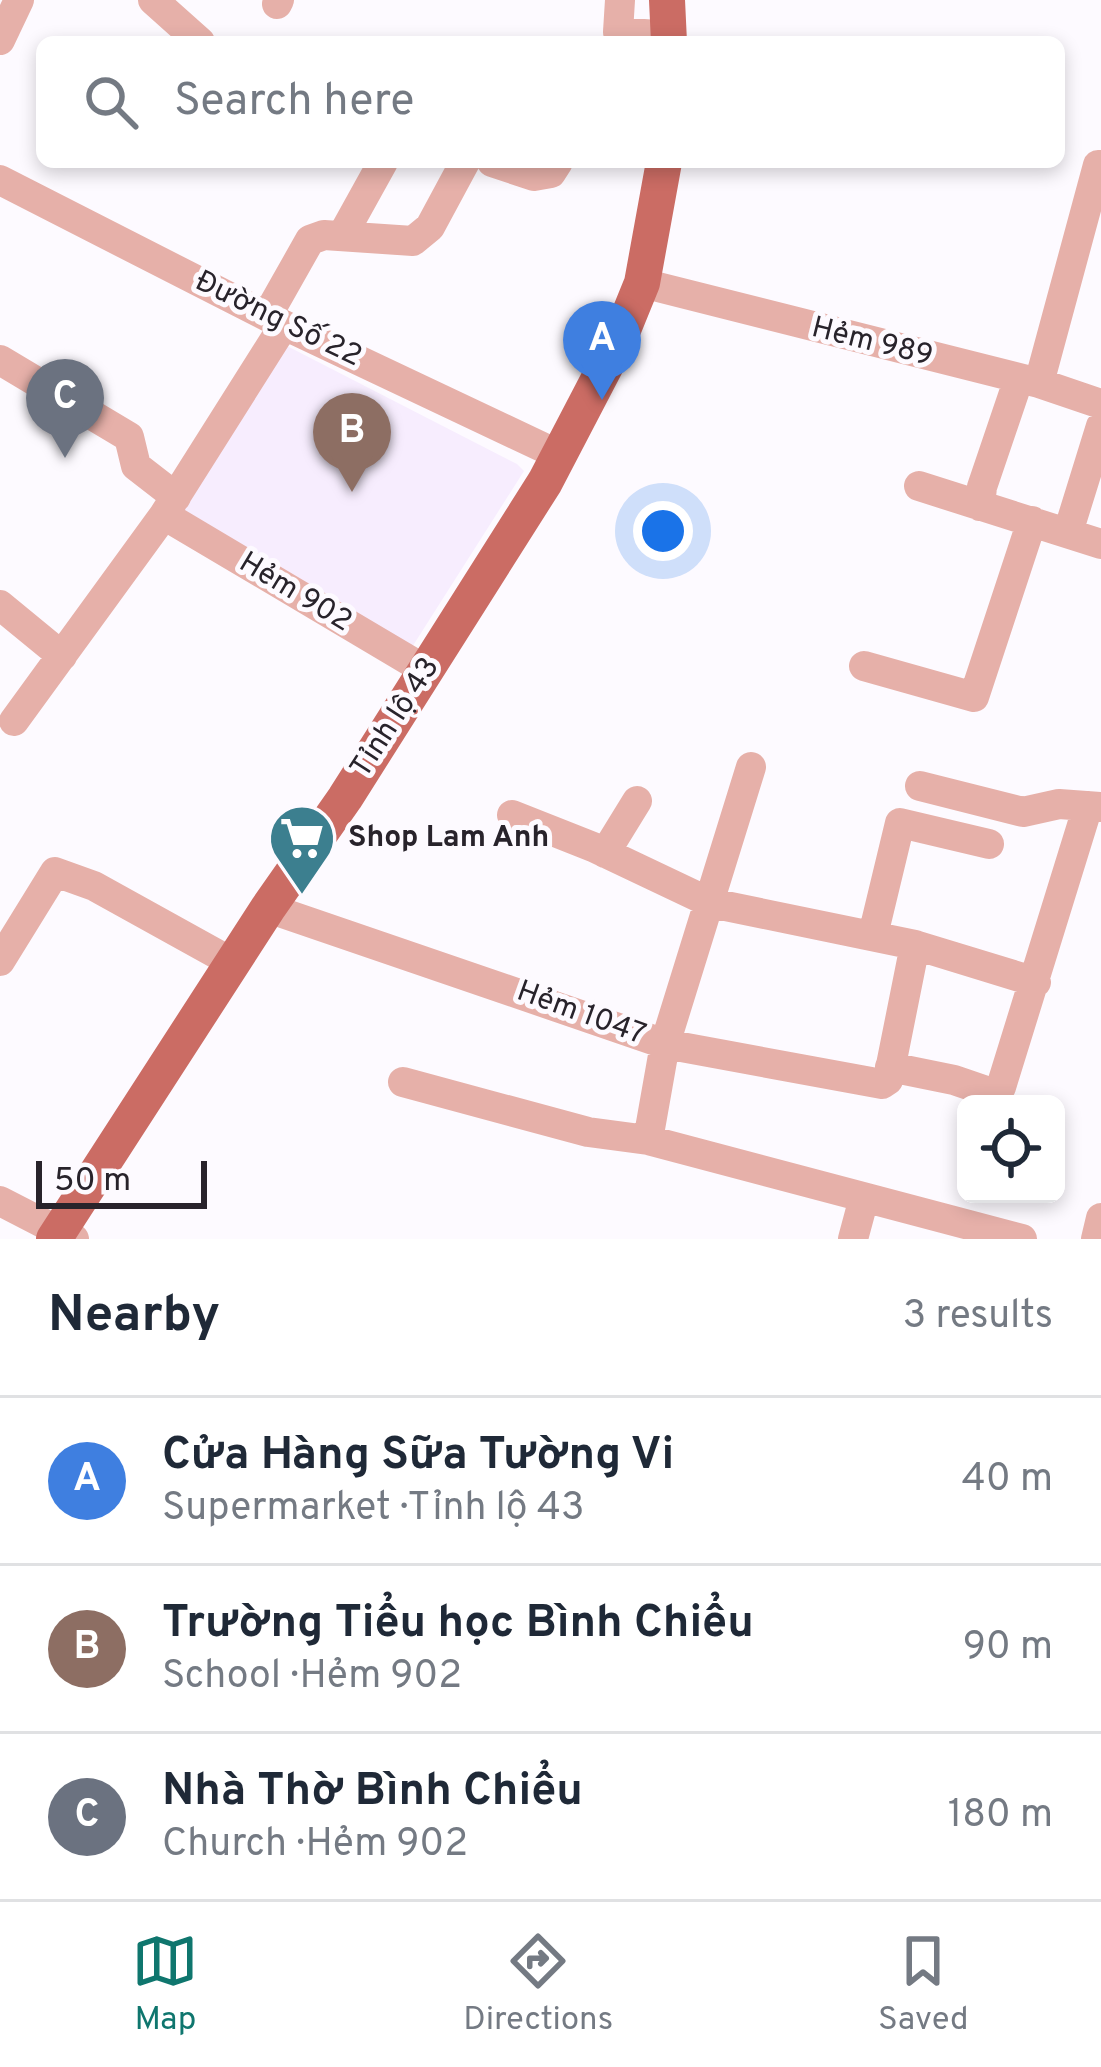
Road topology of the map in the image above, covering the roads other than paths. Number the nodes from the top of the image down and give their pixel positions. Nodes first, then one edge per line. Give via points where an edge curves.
1 (19, 0) edge
2 (154, 0) edge
3 (620, 0) edge
4 (668, 26) edge
5 (193, 36) edge
6 (0, 40) edge
7 (1101, 165) edge
8 (379, 168) edge
9 (462, 168) edge
10 (509, 168) edge
11 (554, 168) edge
12 (663, 168) edge
13 (0, 180) edge
14 (342, 236) junction
15 (642, 283) junction
16 (276, 320) junction
17 (0, 360) edge
18 (1029, 381) junction
19 (1101, 404) edge
20 (1101, 425) edge
21 (559, 454) junction
22 (919, 486) dead end
23 (170, 506) junction
24 (980, 506) junction
25 (1046, 525) junction
26 (1101, 544) edge
27 (0, 605) edge
28 (62, 656) junction
29 (864, 666) dead end
30 (427, 671) junction
31 (14, 721) dead end
32 (751, 766) dead end
33 (920, 786) dead end
34 (637, 801) dead end
35 (1095, 807) edge
36 (512, 814) dead end
37 (989, 844) dead end
38 (605, 853) junction
39 (711, 903) junction
40 (268, 908) junction
41 (873, 935) junction
42 (915, 946) junction
43 (0, 961) edge
44 (233, 963) junction
45 (1036, 982) junction
46 (665, 1044) junction
47 (890, 1067) junction
48 (403, 1082) dead end
49 (648, 1140) junction
50 (864, 1198) junction
51 (0, 1201) edge
52 (1101, 1218) edge
53 (62, 1237) edge
54 (853, 1239) edge
55 (1022, 1239) edge
56 (1096, 1239) edge

1 - 6 street
2 - 5 street
3 - 4 street via 618,32
7 - 18 street
8 - 14 street
9 - 14 street via 418,238
10 - 11 street via 534,176
12 - 15 main road, Tỉnh lộ 43
13 - 16 street, Đường Số 22
14 - 16 street via 310,240
15 - 18 street, Hẻm 989
15 - 21 main road, Tỉnh lộ 43
16 - 21 street, Đường Số 22
16 - 23 street
17 - 23 street, Hẻm 902 via 129,437 136,466
18 - 19 street, Hẻm 989
18 - 24 street
20 - 25 street via 1070,526
21 - 30 main road, Tỉnh lộ 43
22 - 24 street
23 - 28 street
23 - 30 street, Hẻm 902
24 - 25 street
25 - 26 street
25 - 29 street via 974,697
27 - 28 street
28 - 31 street
30 - 40 main road, Tỉnh lộ 43
32 - 39 street
33 - 35 street via 1023,812
34 - 38 street
35 - 45 street, Hẻm 1047 via 1067,868
36 - 38 street
37 - 41 street via 901,823
38 - 39 street
39 - 41 street
39 - 46 street
40 - 44 main road, Tỉnh lộ 43
40 - 46 street, Hẻm 1047
41 - 42 street
42 - 45 street
42 - 47 street
43 - 44 street via 55,872
44 - 53 main road, Tỉnh lộ 43
45 - 47 street, Hẻm 1047 via 996,1092
46 - 47 street, Hẻm 1047 via 882,1084
46 - 49 street
48 - 49 street
49 - 50 street
50 - 54 street
50 - 55 street
51 - 53 street
52 - 56 street

